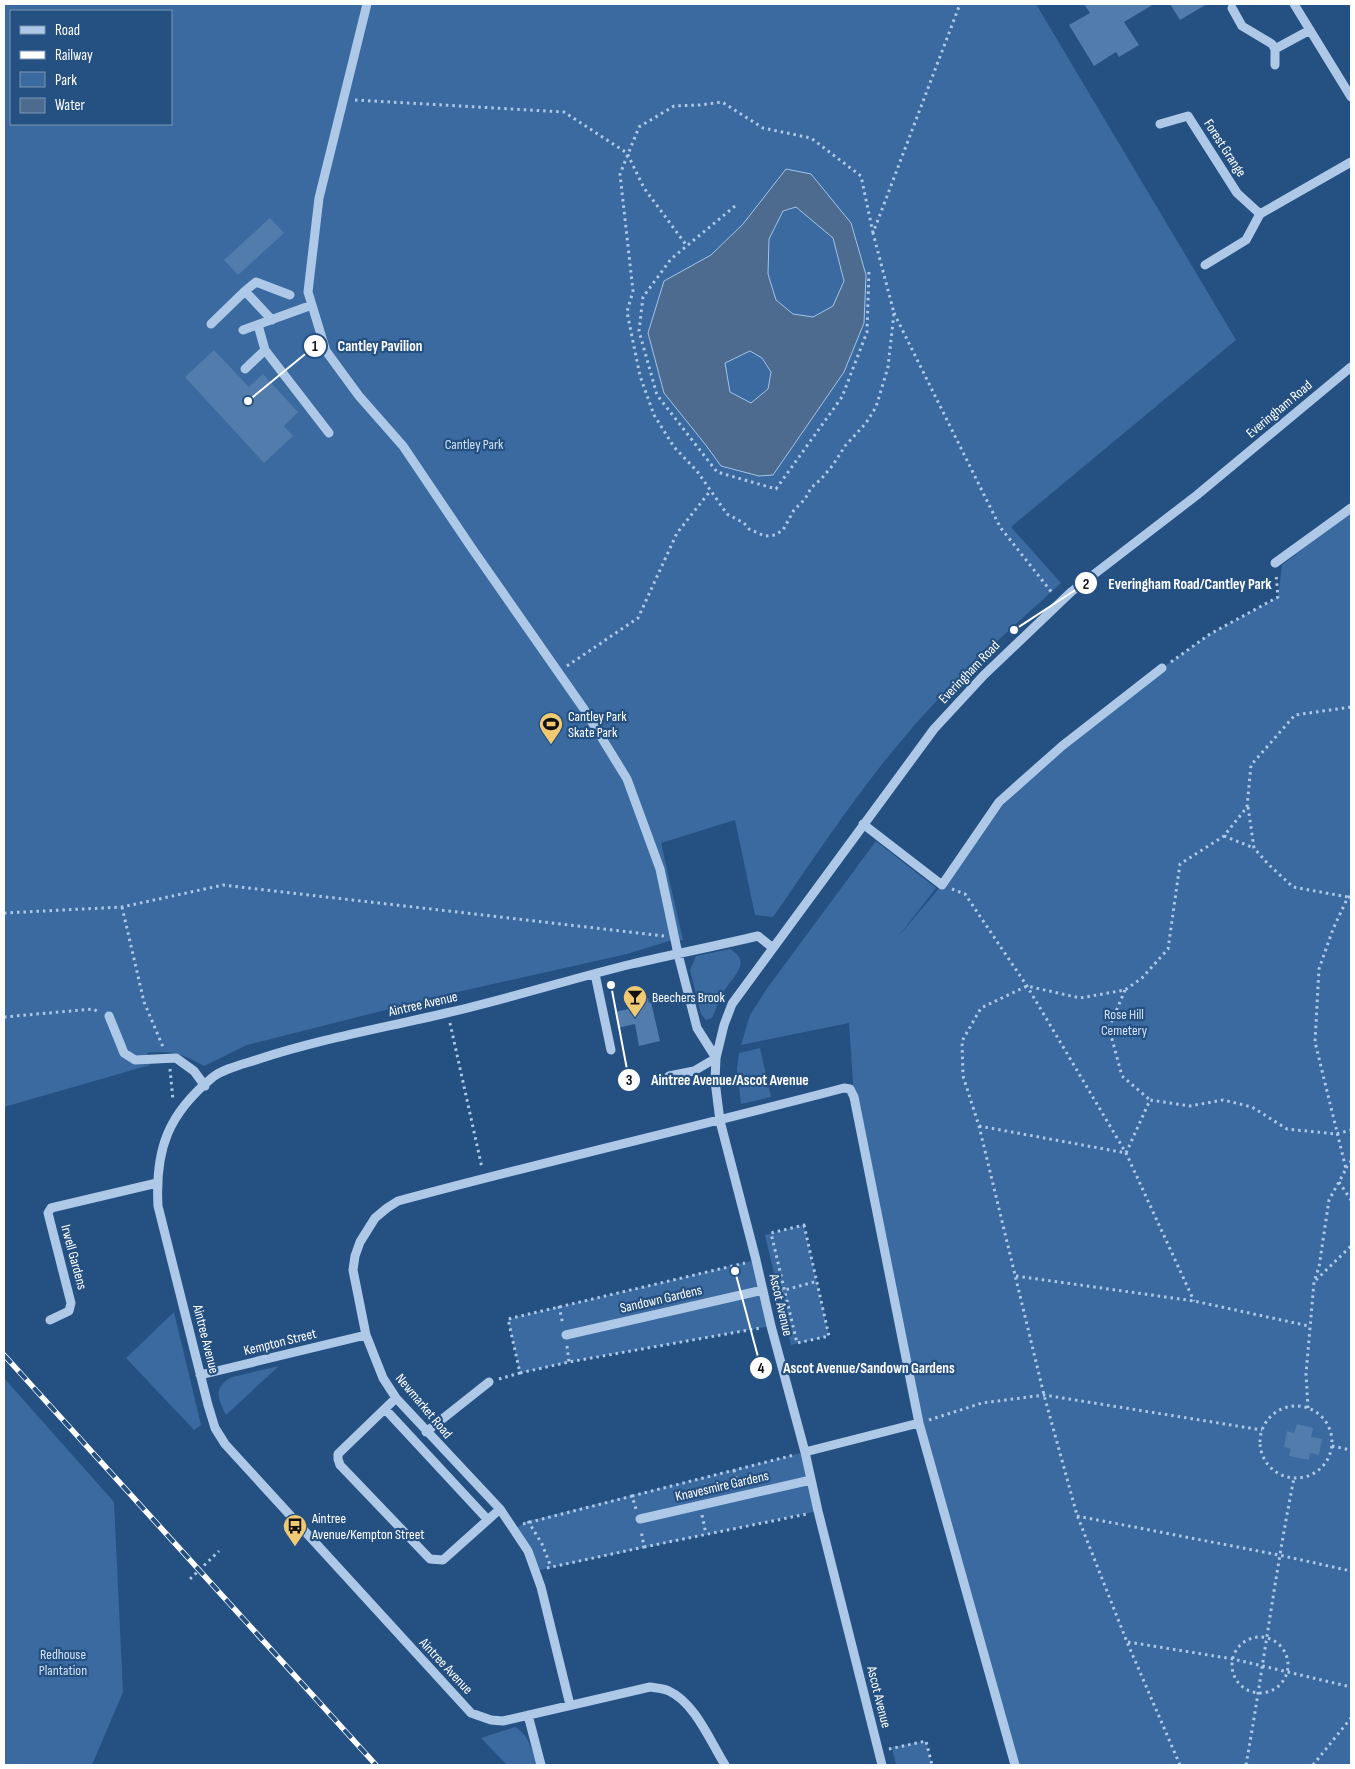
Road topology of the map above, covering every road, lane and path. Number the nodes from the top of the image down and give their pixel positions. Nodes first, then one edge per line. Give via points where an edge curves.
1 (367, 4) edge
2 (960, 4) edge
3 (1294, 4) edge
4 (1232, 8) dead end
5 (1310, 30) junction
6 (1276, 49) junction
7 (1275, 65) dead end
8 (1351, 97) edge
9 (344, 100) junction
10 (1160, 124) dead end
11 (627, 153) junction
12 (1351, 162) edge
13 (735, 206) dead end
14 (1260, 214) junction
15 (873, 233) junction
16 (687, 246) junction
17 (1205, 265) dead end
18 (869, 269) dead end
19 (246, 291) junction
20 (290, 295) dead end
21 (312, 306) junction
22 (894, 313) junction
23 (272, 320) junction
24 (211, 324) dead end
25 (258, 325) junction
26 (243, 330) dead end
27 (265, 350) junction
28 (1351, 367) edge
29 (244, 368) dead end
30 (329, 433) dead end
31 (711, 490) junction
32 (1351, 508) edge
33 (1275, 563) joint
34 (1061, 601) junction
35 (1162, 668) joint
36 (558, 672) junction
37 (1351, 708) edge
38 (1248, 807) junction
39 (863, 824) junction
40 (1224, 836) junction
41 (1254, 848) junction
42 (942, 885) junction
43 (1350, 897) edge
44 (122, 907) junction
45 (4, 913) edge
46 (675, 938) junction
47 (772, 948) junction
48 (678, 954) junction
49 (595, 974) junction
50 (1027, 986) junction
51 (1126, 990) junction
52 (448, 1013) junction
53 (109, 1016) joint
54 (4, 1017) edge
55 (611, 1050) dead end
56 (169, 1058) junction
57 (716, 1058) junction
58 (669, 1076) dead end
59 (204, 1086) junction
60 (1150, 1100) junction
61 (175, 1118) junction
62 (720, 1121) junction
63 (979, 1126) junction
64 (1351, 1130) edge
65 (1336, 1134) junction
66 (1126, 1153) junction
67 (1351, 1161) edge
68 (1346, 1169) junction
69 (484, 1178) junction
70 (1338, 1182) junction
71 (157, 1183) junction
72 (1351, 1200) edge
73 (1351, 1246) edge
74 (756, 1260) junction
75 (1016, 1276) junction
76 (814, 1282) dead end
77 (1314, 1282) junction
78 (785, 1290) junction
79 (763, 1293) junction
80 (1194, 1301) junction
81 (50, 1320) dead end
82 (771, 1326) junction
83 (1310, 1326) junction
84 (366, 1335) junction
85 (566, 1335) dead end
86 (520, 1373) junction
87 (200, 1376) junction
88 (489, 1382) joint
89 (1044, 1395) junction
90 (396, 1398) junction
91 (1308, 1408) junction
92 (385, 1409) junction
93 (919, 1423) junction
94 (1262, 1430) junction
95 (426, 1432) junction
96 (1332, 1446) junction
97 (1351, 1450) edge
98 (805, 1452) junction
99 (1294, 1478) junction
100 (811, 1480) junction
101 (632, 1496) junction
102 (700, 1505) junction
103 (500, 1509) junction
104 (818, 1511) junction
105 (1077, 1516) junction
106 (640, 1519) junction
107 (488, 1520) junction
108 (528, 1521) junction
109 (514, 1528) junction
110 (706, 1534) junction
111 (644, 1547) junction
112 (219, 1551) dead end
113 (1279, 1555) junction
114 (552, 1567) junction
115 (535, 1571) junction
116 (1351, 1571) edge
117 (190, 1579) dead end
118 (1267, 1638) junction
119 (1127, 1642) junction
120 (1233, 1658) junction
121 (1263, 1665) junction
122 (1288, 1671) junction
123 (1351, 1687) edge
124 (1259, 1693) junction
125 (570, 1705) junction
126 (528, 1715) junction
127 (1351, 1718) edge
128 (881, 1751) dead end
129 (541, 1765) edge
130 (725, 1765) edge
131 (882, 1765) edge
132 (932, 1765) edge
133 (1015, 1765) edge
134 (1180, 1765) edge
135 (1246, 1765) edge
136 (1314, 1765) edge

1 - 9 street
2 - 15 path
3 - 5 street
4 - 6 street via 1242,26
5 - 6 street
5 - 8 street
6 - 7 street
9 - 11 path via 564,112
9 - 21 street via 319,198 308,292
10 - 14 street, Forest Grange via 1188,116 1238,192
11 - 15 path via 639,127 674,106 722,102 763,128 811,138 861,176
11 - 16 path via 644,188
11 - 31 path via 620,174 633,291 627,312 640,376 654,415 674,447
12 - 14 street
13 - 16 path
14 - 17 street via 1246,240
15 - 22 path
16 - 18 path via 671,258 644,297 639,330 657,395 717,472 776,490 842,397 867,332
19 - 20 street via 256,282
19 - 23 street
19 - 24 street
21 - 23 street
21 - 36 street via 326,351 402,446
22 - 31 path via 888,367 876,407 794,510 783,530 765,536 749,529 727,514
22 - 34 path via 1000,527
23 - 25 street
25 - 26 street
25 - 27 street
27 - 29 street
27 - 30 street
28 - 34 street, Everingham Road via 1198,495
31 - 36 path via 677,533 638,618
32 - 33 street
33 - 35 path via 1278,597 1210,634
34 - 39 street, Everingham Road via 934,729
35 - 42 street via 1017,784 999,802
36 - 46 street via 627,779 660,869
37 - 38 path via 1295,715 1250,765
38 - 40 path
38 - 41 path
39 - 42 street
39 - 47 street, Everingham Road
40 - 41 path
40 - 51 path via 1180,864 1168,949 1142,978
41 - 43 path via 1292,887
42 - 50 path via 965,894
43 - 65 path via 1332,929 1319,969 1315,1042
44 - 45 path
44 - 46 path via 223,885
44 - 56 path via 144,1002
46 - 48 street
47 - 48 street, Aintree Avenue via 758,936
47 - 57 street, Ascot Avenue via 732,1004
48 - 49 street, Aintree Avenue
48 - 57 street via 697,1028
49 - 52 street, Aintree Avenue
49 - 55 street
50 - 51 path via 1080,998
50 - 63 path via 981,1008 962,1041 963,1076
50 - 66 path
51 - 60 path via 1110,1028 1122,1076
52 - 59 street, Aintree Avenue via 299,1046 227,1070
52 - 69 path
53 - 54 path via 92,1010
53 - 56 street via 124,1053 135,1060
56 - 59 street via 176,1058 194,1071
56 - 61 path
57 - 58 street via 694,1071
57 - 62 street, Ascot Avenue
59 - 61 street, Aintree Avenue
60 - 65 path via 1190,1106 1222,1100 1252,1107 1287,1129
60 - 66 path
61 - 71 street, Aintree Avenue via 160,1155
62 - 69 street, Newmarket Road
62 - 74 street, Ascot Avenue
62 - 93 street, Newmarket Road via 850,1089
63 - 66 path
63 - 75 path
64 - 65 path
65 - 68 path
66 - 80 path
67 - 68 path
68 - 70 path
69 - 84 street, Newmarket Road via 398,1201 375,1218 360,1242 353,1270
70 - 72 path
70 - 77 path via 1329,1200
71 - 81 street, Irwell Gardens via 51,1208 48,1213 72,1303 68,1311
71 - 87 street, Aintree Avenue via 158,1206
73 - 77 path
74 - 79 street, Ascot Avenue
74 - 86 path via 508,1319
75 - 80 path
75 - 89 path
76 - 78 path
77 - 83 path
78 - 78 path via 797,1343 829,1336 804,1225 771,1233
78 - 79 path
79 - 82 street, Ascot Avenue
79 - 85 street, Sandown Gardens
80 - 83 path
82 - 86 path
82 - 98 street, Ascot Avenue
83 - 91 path via 1306,1374
84 - 87 street, Kempton Street
84 - 90 street, Newmarket Road via 383,1378
86 - 88 path
87 - 126 street, Aintree Avenue via 216,1428 225,1444 471,1713 503,1721
88 - 95 street
89 - 93 path via 982,1403
89 - 94 path
89 - 105 path
90 - 92 street
90 - 95 street, Newmarket Road
91 - 94 path via 1286,1407 1271,1416
91 - 96 path via 1327,1423
92 - 107 street
92 - 107 street via 338,1454 340,1465 430,1559 443,1560
93 - 98 street
93 - 133 street
94 - 99 path via 1261,1452 1266,1462 1283,1476
95 - 103 street, Newmarket Road
96 - 97 path
96 - 99 path via 1329,1457 1315,1473
98 - 100 street, Ascot Avenue
98 - 101 path
99 - 113 path
100 - 102 street, Knavesmire Gardens
100 - 104 street, Ascot Avenue
101 - 106 path
101 - 108 path
102 - 106 street, Knavesmire Gardens
102 - 110 path
103 - 107 street
103 - 109 street, Newmarket Road
104 - 110 path
104 - 131 street, Ascot Avenue
105 - 113 path
105 - 119 path
106 - 111 path
108 - 109 path
108 - 114 path
109 - 115 street, Newmarket Road
110 - 111 path
111 - 114 path
112 - 117 path
113 - 116 path
113 - 118 path
114 - 115 path
115 - 125 street, Newmarket Road
118 - 120 path via 1256,1637 1241,1644
118 - 121 path
118 - 122 path via 1280,1645 1286,1653
119 - 120 path
119 - 134 path
120 - 121 path
120 - 124 path via 1232,1667 1238,1682 1244,1688
121 - 122 path
121 - 124 path
122 - 123 path
122 - 124 path via 1277,1687
124 - 135 path
125 - 126 street, Aintree Avenue
125 - 130 street, Aintree Avenue via 650,1687 667,1690 680,1697 691,1709
126 - 129 street
127 - 136 path
128 - 132 path via 926,1741

